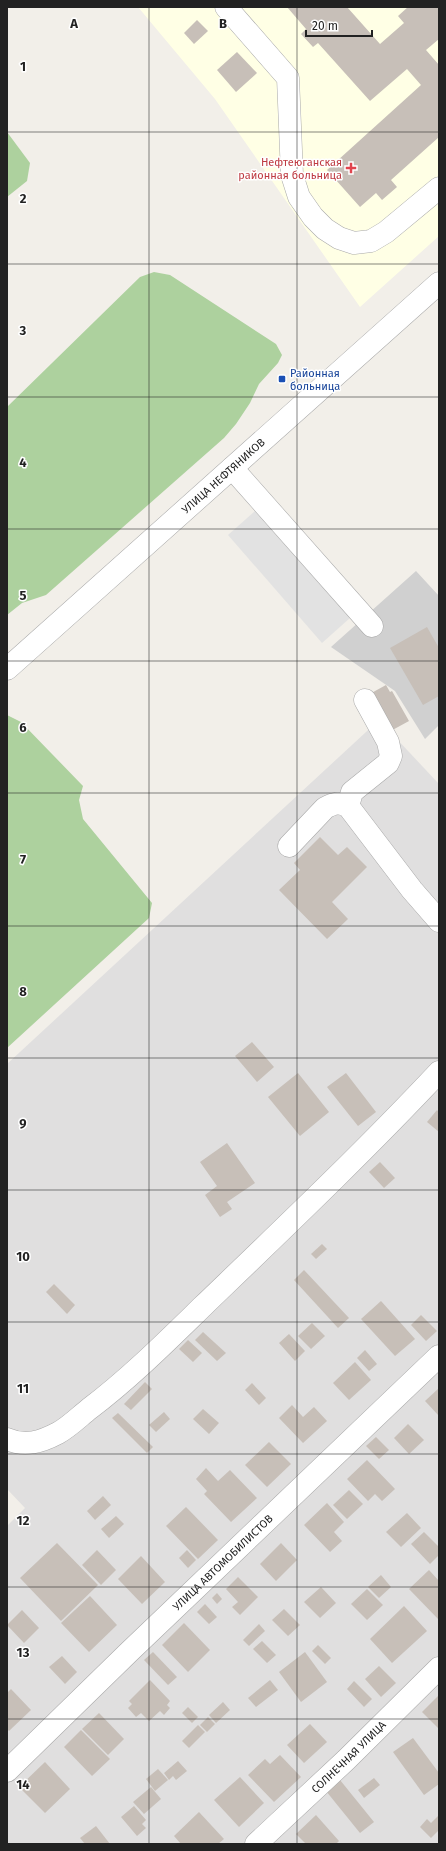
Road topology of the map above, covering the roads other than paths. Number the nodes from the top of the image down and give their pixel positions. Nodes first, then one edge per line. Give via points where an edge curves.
1 (226, 7) edge
2 (439, 188) edge
3 (439, 283) edge
4 (232, 468) junction
5 (372, 626) dead end
6 (7, 669) edge
7 (365, 700) dead end
8 (348, 806) junction
9 (288, 846) dead end
10 (439, 921) edge
11 (439, 1072) edge
12 (439, 1356) edge
13 (7, 1439) edge
14 (439, 1668) edge
15 (7, 1771) edge
16 (256, 1844) edge

1 - 2 street via 288,78 292,175 299,197 325,229 339,238 354,243 371,241 386,232
3 - 4 street, УЛИЦА НЕФТЯНИКОВ
4 - 5 street
4 - 6 street, УЛИЦА НЕФТЯНИКОВ
7 - 8 street via 388,742 391,756 388,763 352,792
8 - 9 street via 340,802 325,808
8 - 10 street
11 - 13 street via 337,1178 168,1340 104,1397 59,1432 39,1441 28,1444
12 - 15 street, УЛИЦА АВТОМОБИЛИСТОВ
14 - 16 street, СОЛНЕЧНАЯ УЛИЦА

